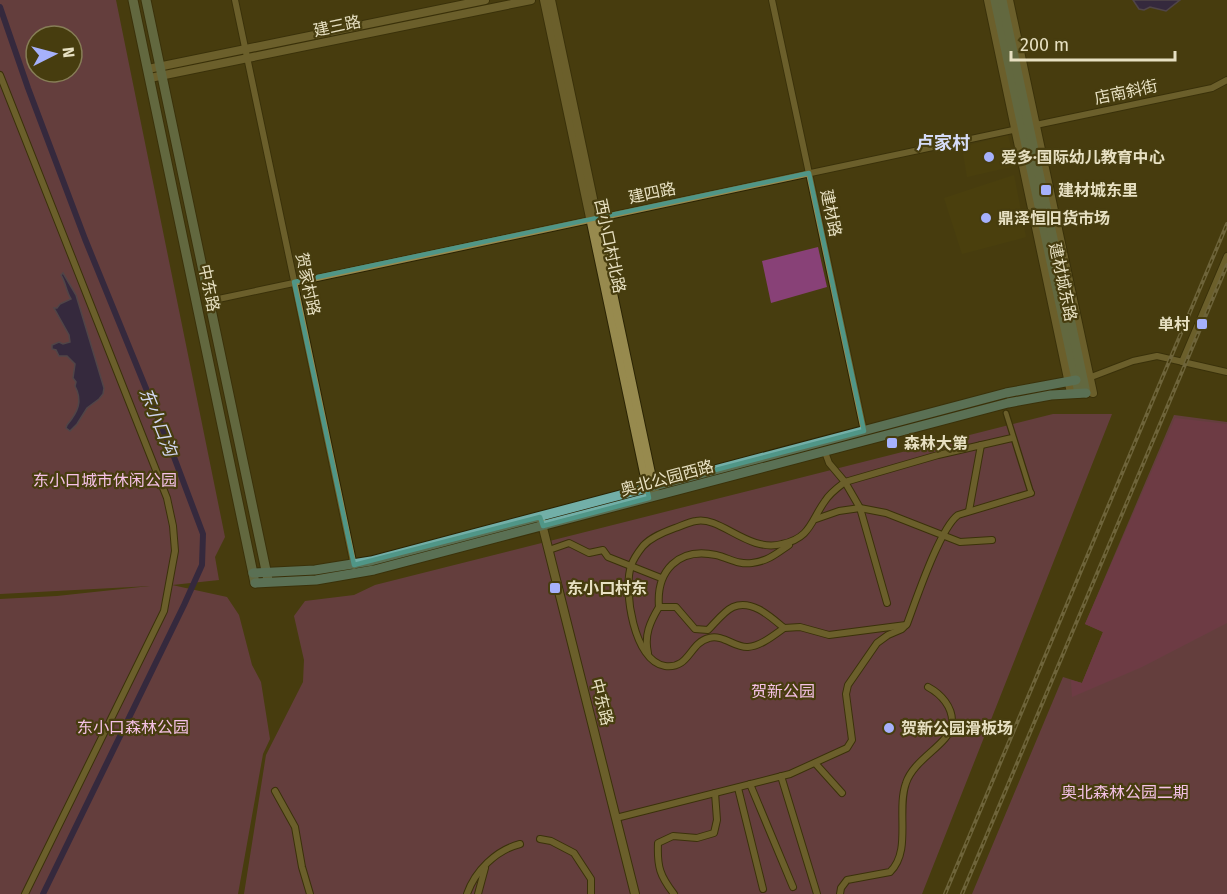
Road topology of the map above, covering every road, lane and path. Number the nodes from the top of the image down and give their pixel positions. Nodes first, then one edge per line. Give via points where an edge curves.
1 (133, 0) edge
2 (146, 0) edge
3 (235, 0) edge
4 (485, 0) edge
5 (531, 0) edge
6 (544, 0) edge
7 (551, 0) edge
8 (772, 0) edge
9 (988, 0) edge
10 (995, 0) edge
11 (1002, 0) edge
12 (1009, 0) edge
13 (245, 49) junction
14 (247, 58) junction
15 (161, 71) junction
16 (149, 74) junction
17 (0, 75) edge
18 (1227, 80) edge
19 (1026, 127) junction
20 (809, 173) junction
21 (594, 219) junction
22 (1227, 256) edge
23 (294, 282) junction
24 (209, 301) junction
25 (1182, 362) junction
26 (1227, 372) edge
27 (1084, 385) junction
28 (1006, 413) dead end
29 (864, 431) junction
30 (1012, 438) junction
31 (981, 445) junction
32 (825, 452) junction
33 (845, 482) junction
34 (651, 492) junction
35 (1031, 494) joint
36 (860, 508) junction
37 (969, 511) junction
38 (816, 519) junction
39 (542, 521) junction
40 (804, 534) junction
41 (942, 536) junction
42 (992, 540) dead end
43 (549, 550) junction
44 (631, 566) junction
45 (355, 570) junction
46 (267, 577) junction
47 (254, 578) joint
48 (661, 578) junction
49 (887, 603) dead end
50 (659, 607) junction
51 (907, 624) junction
52 (784, 628) junction
53 (650, 658) junction
54 (928, 687) dead end
55 (814, 763) junction
56 (781, 776) junction
57 (750, 784) junction
58 (738, 788) junction
59 (275, 791) dead end
60 (715, 793) junction
61 (842, 793) dead end
62 (616, 818) junction
63 (540, 839) dead end
64 (520, 844) dead end
65 (486, 864) junction
66 (793, 887) dead end
67 (763, 889) dead end
68 (25, 894) edge
69 (310, 894) edge
70 (467, 894) edge
71 (478, 894) edge
72 (591, 894) edge
73 (635, 894) edge
74 (674, 894) edge
75 (816, 894) edge
76 (840, 894) edge

1 - 16 main road, 中东路
2 - 15 main road, 中东路
3 - 13 street, 贺家村路
4 - 13 street, 建三路
5 - 14 street, 建三路
6 - 21 street, 西小口村北路
7 - 21 street, 西小口村北路
8 - 20 street, 建材路
9 - 19 street, 建材城东路
10 - 19 main road, 建材城东路
11 - 19 main road, 建材城东路
12 - 19 street, 建材城东路
13 - 14 street, 贺家村路
13 - 15 street, 建三路
14 - 15 street, 建三路
14 - 23 street, 贺家村路
15 - 16 street, 建三路
15 - 24 main road, 中东路
16 - 47 main road, 中东路
17 - 68 street via 167,498 175,551 164,611
18 - 19 street, 店南斜街 via 1212,88
19 - 20 street, 建四路
19 - 27 main road, 建材城东路
19 - 27 street, 建材城东路
20 - 21 street, 建四路
20 - 29 street, 建材路
21 - 23 street, 建四路
21 - 34 street, 西小口村北路
22 - 25 street
23 - 24 street, 建四路
23 - 45 street, 贺家村路
24 - 46 main road, 中东路
25 - 26 street
25 - 27 street via 1146,357
27 - 29 main road, 奥北公园西路 via 1028,388
27 - 32 main road, 奥北公园西路
28 - 30 street
29 - 34 main road, 奥北公园西路
30 - 31 street
30 - 35 street
31 - 33 street
31 - 37 street
32 - 33 street
32 - 34 main road, 奥北公园西路
33 - 36 street
33 - 38 street via 833,490
34 - 39 main road, 奥北公园西路
35 - 37 street
36 - 38 street
36 - 41 street via 886,513
36 - 49 street
37 - 41 street via 951,519
38 - 40 street
39 - 43 street, 中东路
39 - 45 main road, 奥北公园西路
40 - 44 street via 782,544 764,545 709,521 697,520 661,533 644,545
40 - 48 street via 772,558 750,563 702,553 685,556
41 - 42 street via 960,542
41 - 51 street
43 - 44 street via 569,543 589,553 603,550
43 - 62 street, 中东路
44 - 48 street
44 - 53 street via 629,587 637,636
45 - 46 main road, 奥北公园西路 via 316,580
46 - 47 main road, 奥北公园西路
48 - 50 street via 657,592
50 - 52 street via 676,607 695,629 708,630 732,607 750,605
50 - 53 street via 645,640
51 - 52 street via 829,634 800,627
51 - 55 street via 877,643 848,685 852,740 847,748
52 - 53 street via 749,647 709,638 678,665 663,666
54 - 76 street via 946,702 952,723 944,741 921,759 906,781 899,859 890,872 847,880
55 - 56 street
55 - 61 street
56 - 57 street
56 - 75 street
57 - 58 street
57 - 66 street
58 - 60 street
58 - 67 street
59 - 69 street via 295,827
60 - 62 street
60 - 74 street via 714,833 697,838 673,836 657,843 657,863
62 - 73 street, 中东路
63 - 72 street via 574,853 591,879
64 - 65 street
65 - 70 street
65 - 71 street

